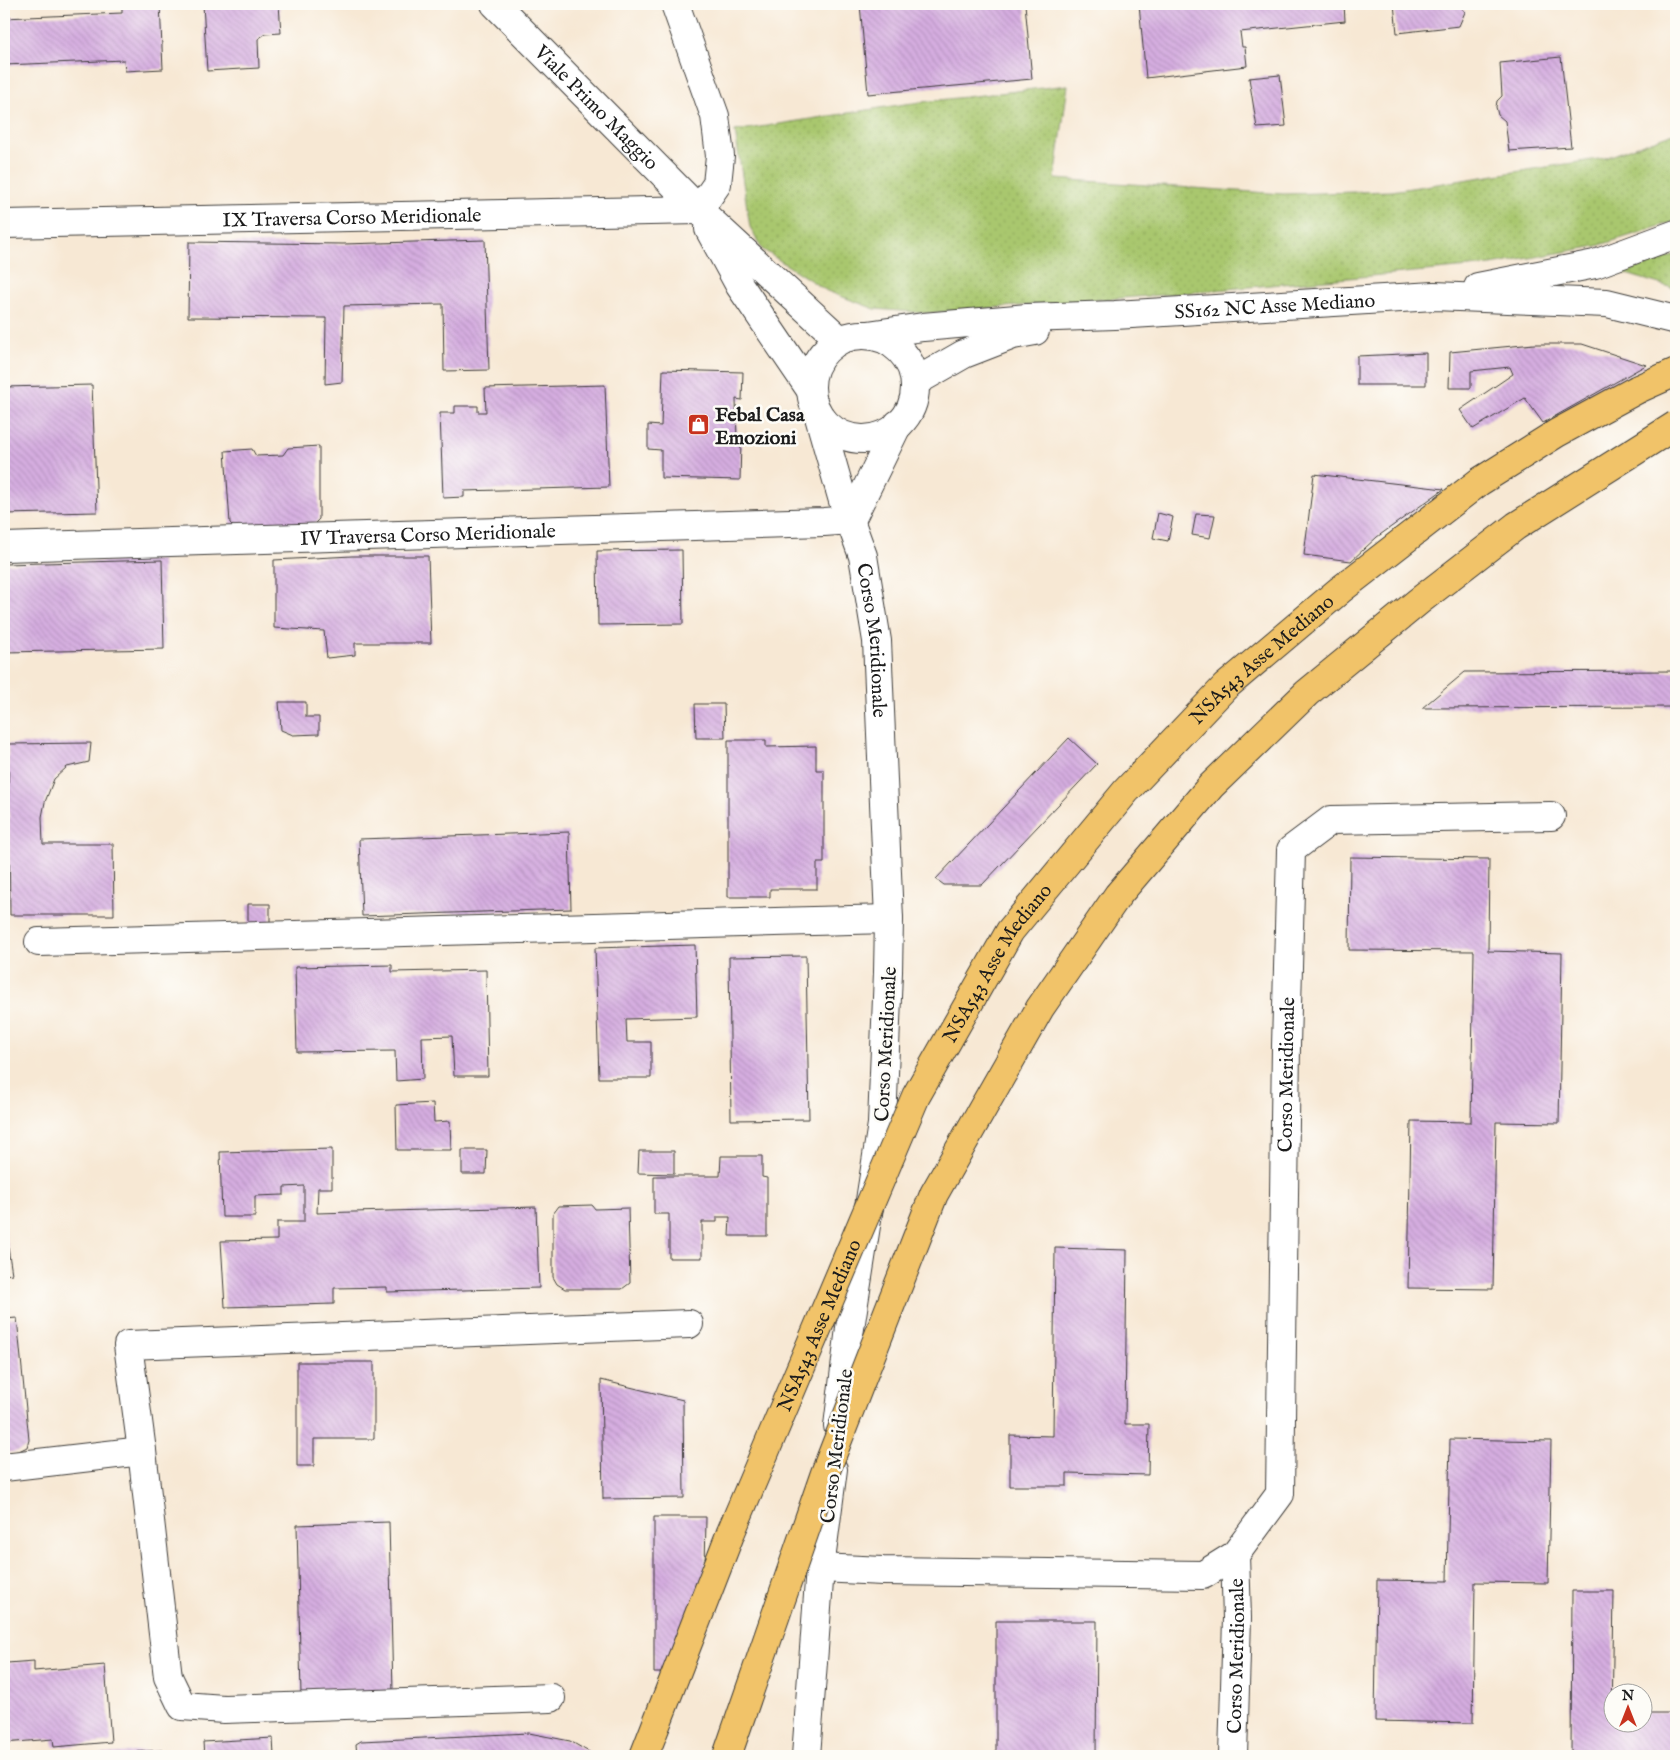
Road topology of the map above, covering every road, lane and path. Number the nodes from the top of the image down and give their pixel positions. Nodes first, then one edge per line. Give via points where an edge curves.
1 (495, 4) edge
2 (675, 4) edge
3 (699, 210) junction
4 (4, 224) edge
5 (1676, 234) edge
6 (1434, 296) junction
7 (1115, 315) junction
8 (1676, 320) edge
9 (868, 335) junction
10 (839, 340) junction
11 (1676, 372) edge
12 (915, 382) junction
13 (810, 389) junction
14 (819, 417) junction
15 (898, 424) junction
16 (1676, 425) edge
17 (851, 520) junction
18 (4, 547) edge
19 (1551, 816) dead end
20 (889, 919) junction
21 (39, 942) dead end
22 (689, 1324) dead end
23 (142, 1451) junction
24 (4, 1466) edge
25 (1235, 1555) junction
26 (820, 1568) junction
27 (551, 1698) dead end
28 (644, 1756) edge
29 (727, 1756) edge
30 (806, 1756) edge
31 (1233, 1756) edge

1 - 3 street, Viale Primo Maggio
2 - 3 street via 715,116 720,156 717,184
3 - 4 street, IX Traversa Corso Meridionale
3 - 10 street, Viale Primo Maggio
3 - 13 street, Viale Primo Maggio via 740,286
5 - 6 street, SS162 NC Asse Mediano via 1596,264
6 - 7 street, SS162 NC Asse Mediano
6 - 8 street, SS162 NC Asse Mediano via 1607,303
7 - 9 street, SS162 NC Asse Mediano via 1027,318
7 - 12 street, SS162 NC Asse Mediano via 1013,335 964,354
9 - 10 street via 853,335
9 - 12 street via 886,340 900,350 911,365
10 - 13 street via 817,360 811,374
11 - 28 highway, NSA543 Asse Mediano, bridge via 1557,433 1479,482 1340,590 1226,687 1126,791 1010,932 916,1096 731,1532
12 - 15 street via 914,400 908,414
13 - 14 street
14 - 15 street via 832,430 848,438 866,439 883,435
14 - 17 street, Corso Meridionale
15 - 17 street
16 - 29 highway, bridge via 1516,526 1307,693 1211,786 1118,895 1040,1008 934,1194 825,1473
17 - 18 street, IV Traversa Corso Meridionale
17 - 20 street, Corso Meridionale via 863,556 877,642
19 - 25 street, Corso Meridionale via 1331,820 1291,850 1280,1494
20 - 21 street
20 - 26 street, Corso Meridionale via 882,1124 850,1328
22 - 23 street via 128,1345
23 - 24 street
23 - 27 street via 168,1677 182,1706 224,1709
25 - 26 street, Corso Meridionale via 1203,1574
25 - 31 street, Corso Meridionale via 1237,1618
26 - 30 street, Corso Meridionale

